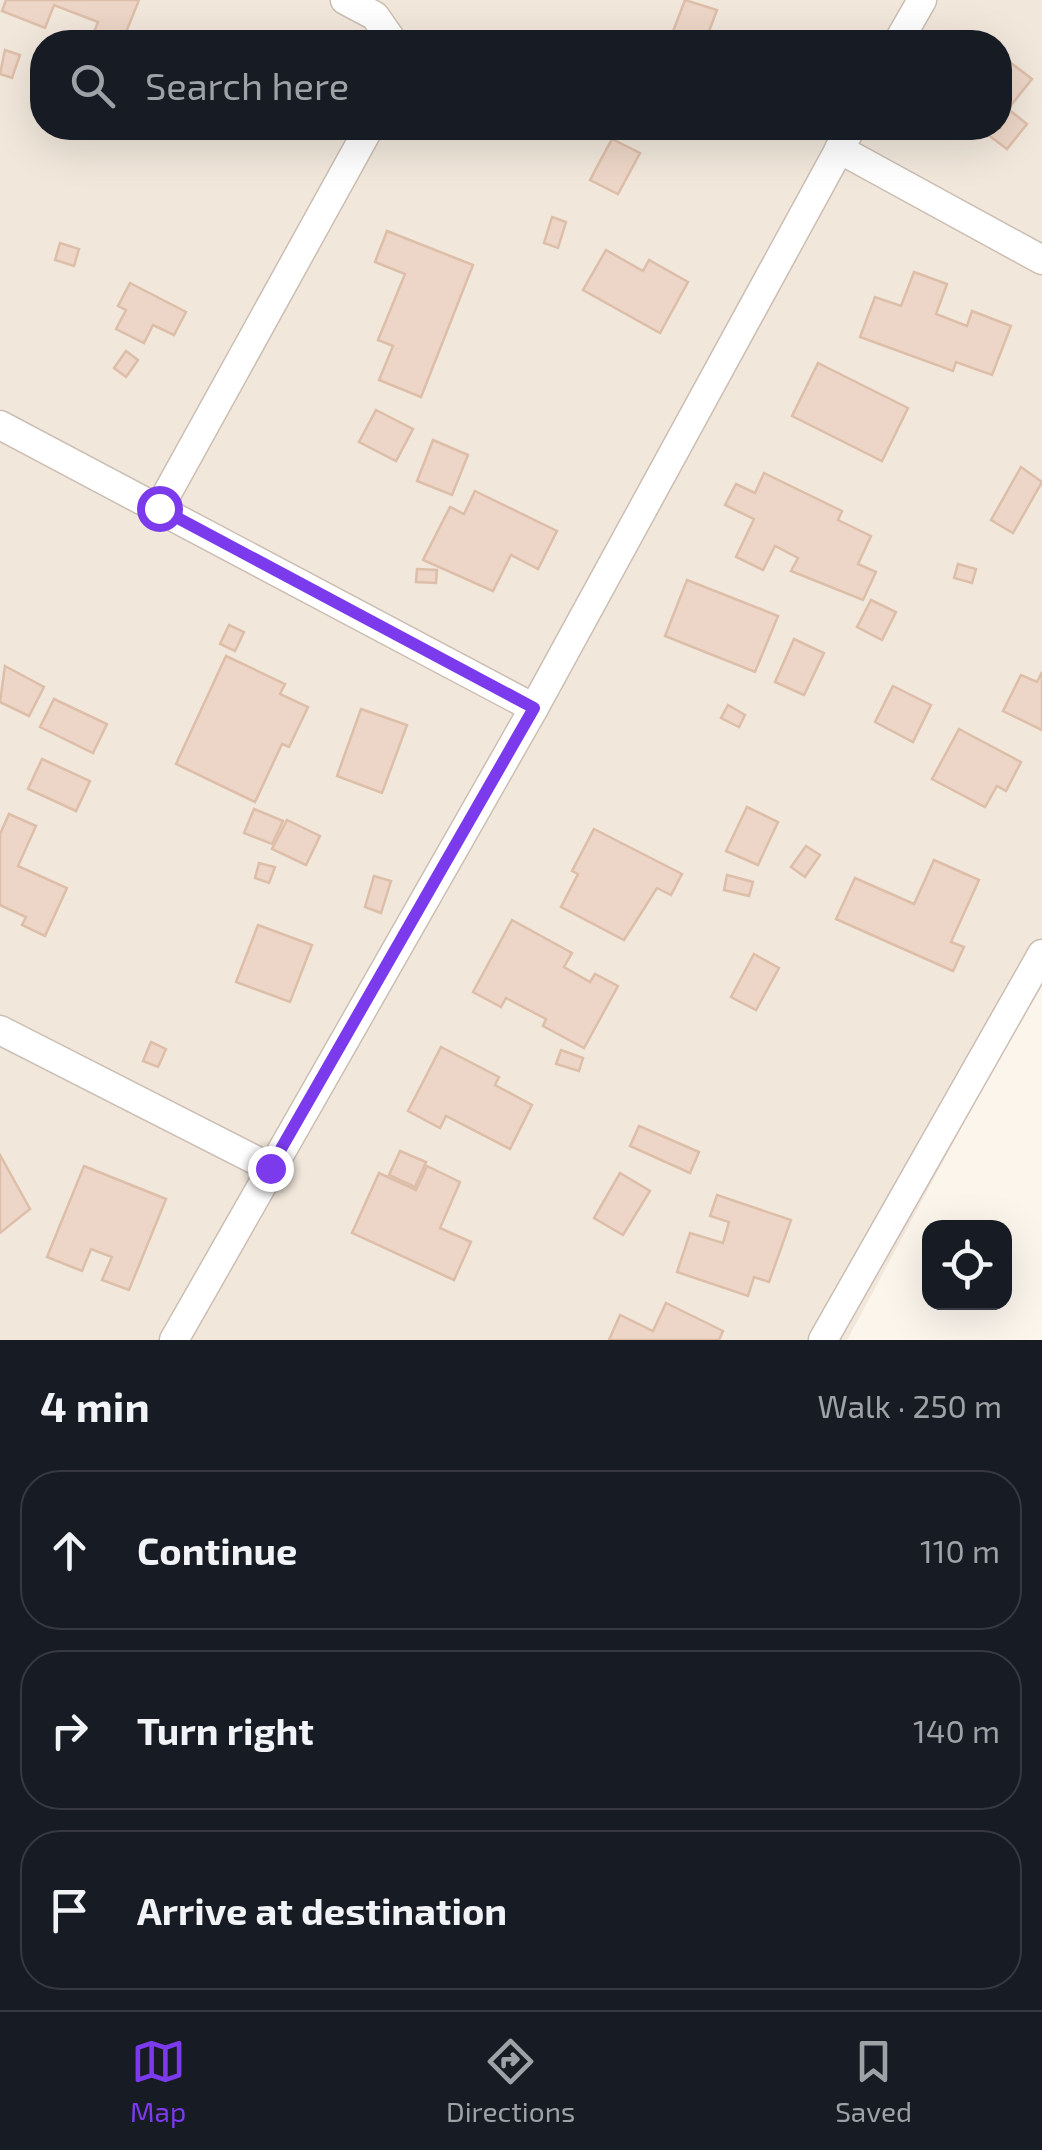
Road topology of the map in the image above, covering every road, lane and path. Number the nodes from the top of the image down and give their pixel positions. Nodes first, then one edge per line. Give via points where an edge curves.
1 (345, 0) edge
2 (922, 0) edge
3 (385, 30) edge
4 (905, 30) edge
5 (362, 140) edge
6 (844, 140) edge
7 (848, 140) edge
8 (1042, 260) edge
9 (0, 424) edge
10 (159, 508) junction
11 (534, 708) junction
12 (1042, 954) edge
13 (0, 1030) edge
14 (270, 1168) junction
15 (174, 1340) edge
16 (823, 1340) edge

1 - 3 street via 375,16
2 - 4 street
5 - 10 street
6 - 11 street
7 - 8 street
9 - 10 street
10 - 11 street
11 - 14 street
12 - 16 street
13 - 14 street
14 - 15 street

